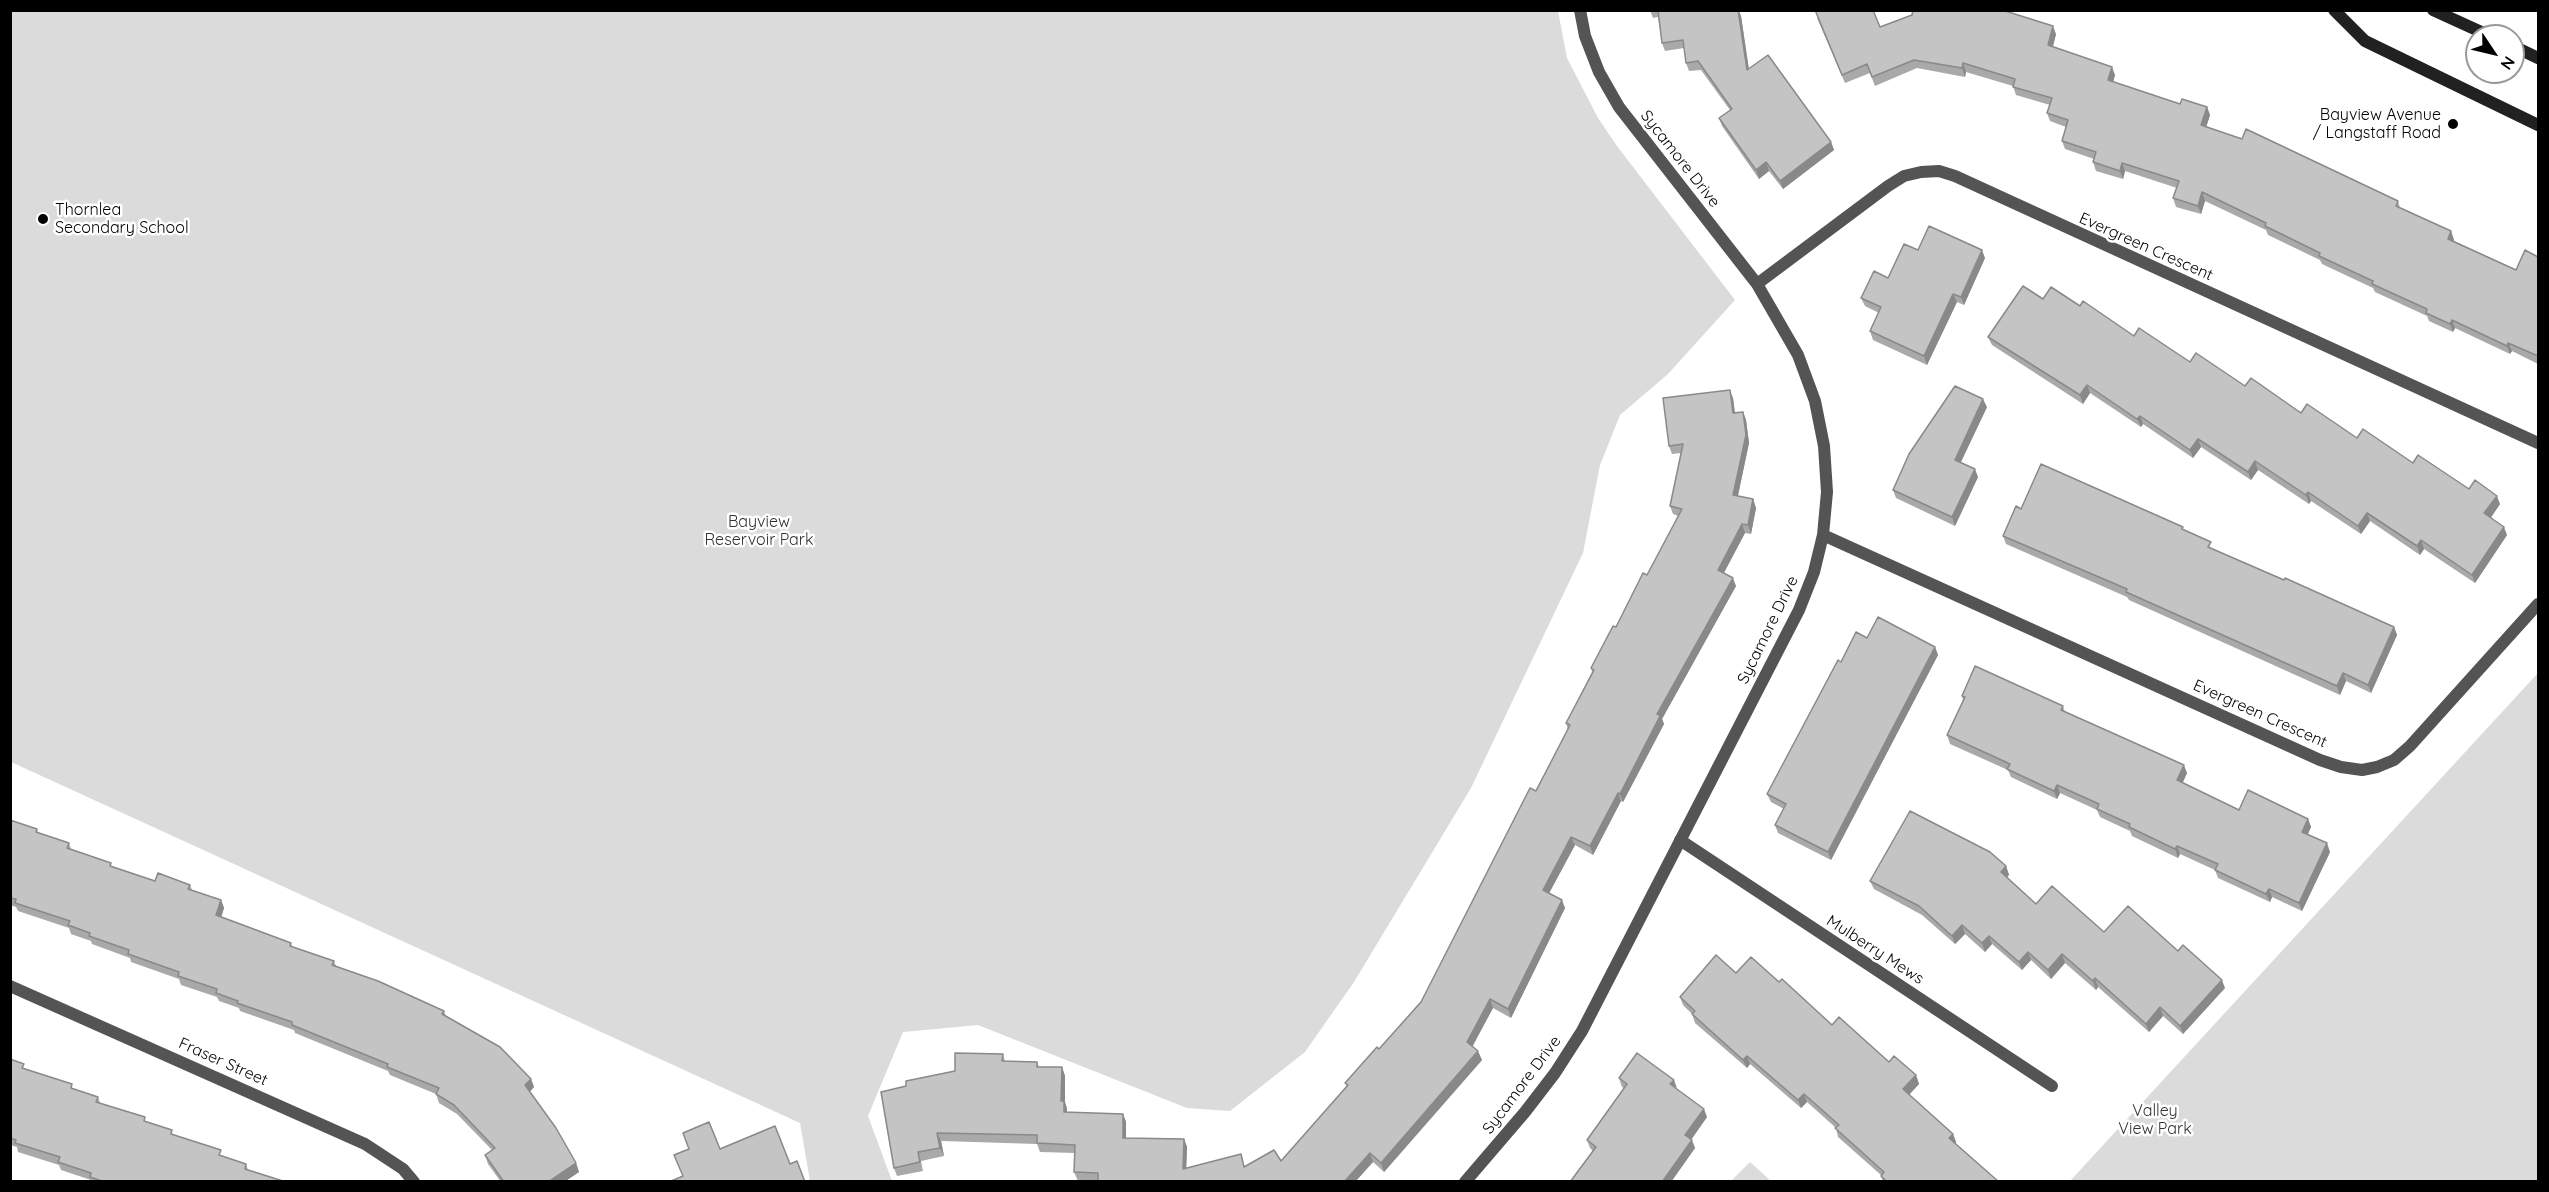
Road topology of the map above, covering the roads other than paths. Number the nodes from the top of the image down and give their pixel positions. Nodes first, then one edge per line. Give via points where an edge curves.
1 (1580, 10) edge
2 (2334, 10) edge
3 (2433, 10) edge
4 (2465, 25) edge
5 (2538, 125) edge
6 (1757, 284) junction
7 (2538, 443) edge
8 (1823, 534) junction
9 (2538, 604) edge
10 (1680, 840) junction
11 (10, 986) edge
12 (2052, 1086) dead end
13 (414, 1182) edge
14 (1465, 1182) edge

1 - 6 street, Sycamore Drive via 1599,72 1619,107
2 - 5 main road via 2365,41
3 - 4 main road
6 - 7 street, Evergreen Crescent via 1904,176 1939,171
6 - 8 street, Sycamore Drive via 1798,355 1815,401 1824,446 1827,492
8 - 9 street, Evergreen Crescent via 2341,768 2377,767 2410,747
8 - 10 street, Sycamore Drive via 1799,610
10 - 12 street, Mulberry Mews
10 - 14 street, Sycamore Drive via 1582,1031 1525,1112
11 - 13 street, Fraser Street via 364,1144 403,1169

